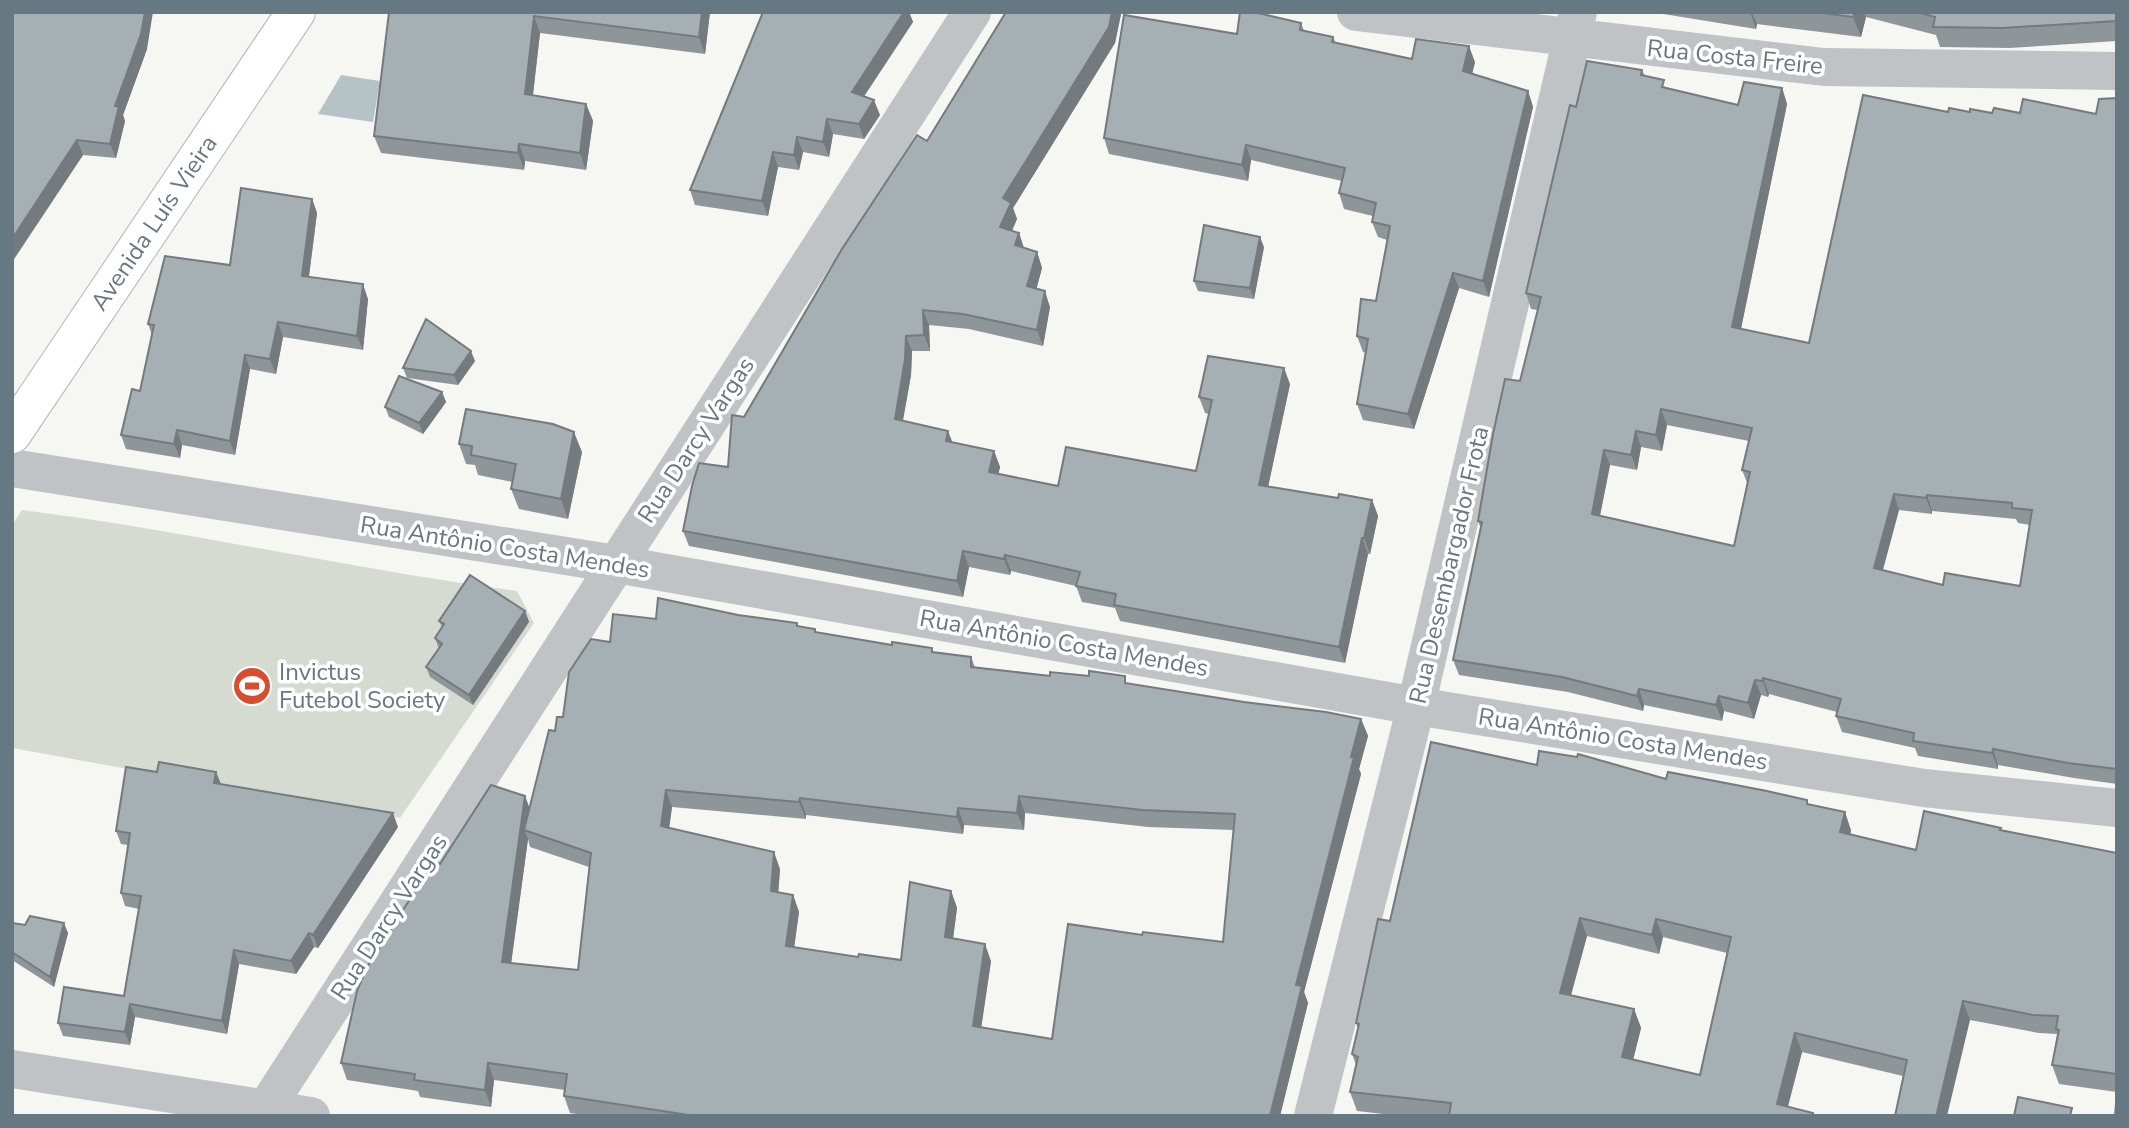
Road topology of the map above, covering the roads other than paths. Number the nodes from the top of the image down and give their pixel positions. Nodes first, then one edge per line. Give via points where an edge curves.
1 (296, 12) edge
2 (972, 12) edge
3 (1356, 12) edge
4 (1575, 26) edge
5 (2117, 71) edge
6 (12, 434) edge
7 (12, 468) edge
8 (616, 564) junction
9 (1416, 706) junction
10 (2117, 808) edge
11 (12, 1069) edge
12 (263, 1112) edge
13 (311, 1116) edge
14 (1313, 1116) edge

1 - 6 main road, Avenida Luís Vieira
2 - 8 street, Rua Darcy Vargas
3 - 4 street, Rua Costa Freire
4 - 5 street, Rua Costa Freire via 1824,68
4 - 9 street, Rua Desembargador Frota
7 - 8 street, Rua Antônio Costa Mendes
8 - 9 street, Rua Antônio Costa Mendes
8 - 12 street, Rua Darcy Vargas
9 - 10 street, Rua Antônio Costa Mendes via 1924,788
9 - 14 street, Rua Desembargador Frota
11 - 12 street
12 - 13 street

